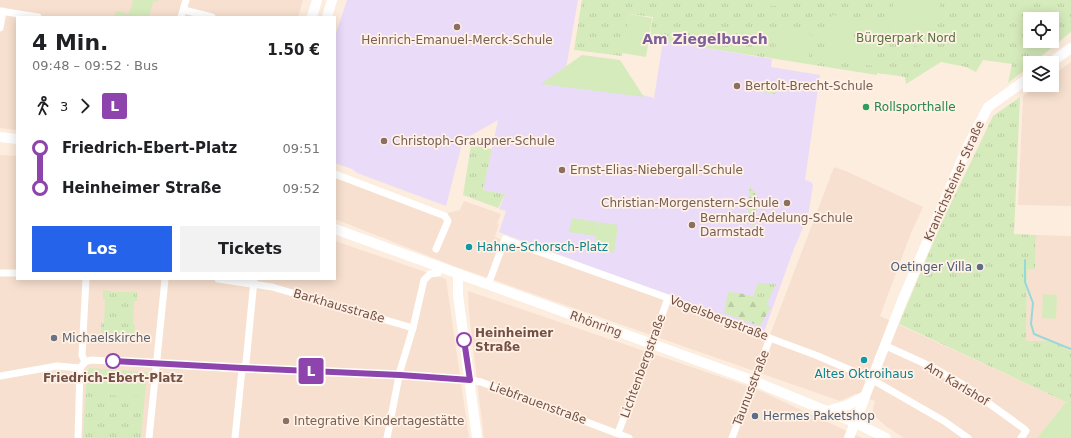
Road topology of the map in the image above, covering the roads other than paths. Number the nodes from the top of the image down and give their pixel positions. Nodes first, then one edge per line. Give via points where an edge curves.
1 (186, 0) edge
2 (317, 0) edge
3 (332, 0) edge
4 (184, 10) junction
5 (1, 11) edge
6 (32, 16) edge
7 (181, 16) edge
8 (208, 16) edge
9 (312, 16) edge
10 (327, 16) edge
11 (0, 28) edge
12 (1071, 48) edge
13 (1059, 57) edge
14 (1023, 82) edge
15 (0, 137) edge
16 (16, 139) edge
17 (336, 174) edge
18 (336, 230) edge
19 (436, 249) dead end
20 (390, 250) junction
21 (0, 273) edge
22 (16, 273) edge
23 (438, 273) junction
24 (458, 274) junction
25 (86, 280) edge
26 (165, 280) edge
27 (236, 280) edge
28 (254, 281) edge
29 (488, 285) junction
30 (458, 290) junction
31 (668, 298) junction
32 (413, 328) junction
33 (770, 338) junction
34 (652, 344) junction
35 (884, 345) junction
36 (157, 364) junction
37 (82, 365) junction
38 (242, 368) junction
39 (400, 375) junction
40 (0, 376) edge
41 (871, 379) junction
42 (470, 380) junction
43 (754, 381) junction
44 (866, 396) junction
45 (827, 411) junction
46 (856, 423) junction
47 (618, 433) junction
48 (78, 438) edge
49 (149, 438) edge
50 (235, 438) edge
51 (387, 438) edge
52 (477, 438) edge
53 (629, 438) edge
54 (732, 438) edge
55 (850, 438) edge
56 (886, 438) edge
57 (968, 438) edge
58 (1021, 438) edge

1 - 4 street
2 - 9 main road
3 - 10 main road
4 - 7 street
4 - 8 street
5 - 6 street
5 - 11 street
12 - 13 main road
14 - 35 main road, Kranichsteiner Straße via 988,107 946,196
15 - 16 main road
17 - 19 street via 445,216 448,221
18 - 20 main road, Rhönring
20 - 23 main road via 394,256
20 - 24 main road, Rhönring
21 - 22 street
23 - 30 main road via 448,277
23 - 32 street via 430,274 424,280
24 - 29 main road, Rhönring
24 - 30 main road
25 - 37 street
26 - 36 street
27 - 28 street, Barkhausstraße
28 - 32 street, Barkhausstraße
28 - 38 street via 246,363
29 - 31 street, Vogelsbergstraße via 505,239
29 - 34 main road, Rhönring
30 - 42 main road
31 - 33 street, Vogelsbergstraße
31 - 34 street, Lichtenbergstraße
32 - 39 street
33 - 41 street, Vogelsbergstraße
33 - 43 street, Taunusstraße
34 - 43 main road, Rhönring
34 - 47 street, Lichtenbergstraße
35 - 41 main road, Kranichsteiner Straße
35 - 58 street, Am Karlshof via 962,384 1026,431
36 - 37 street via 91,360
36 - 38 street, Liebfrauenstraße
36 - 49 street
37 - 40 street via 57,366
37 - 48 street
38 - 39 street, Liebfrauenstraße
38 - 50 street
39 - 42 street, Liebfrauenstraße
39 - 51 street
41 - 44 main road, Kranichsteiner Straße
41 - 57 street, Vogelsbergstraße via 944,421
42 - 47 street, Liebfrauenstraße
42 - 52 main road
43 - 45 main road, Rhönring
43 - 54 street, Taunusstraße
44 - 45 main road
44 - 46 main road, Kranichsteiner Straße
45 - 46 main road, Rhönring
46 - 55 main road, Kranichsteiner Straße
46 - 56 main road, Rhönring
47 - 53 street, Liebfrauenstraße

